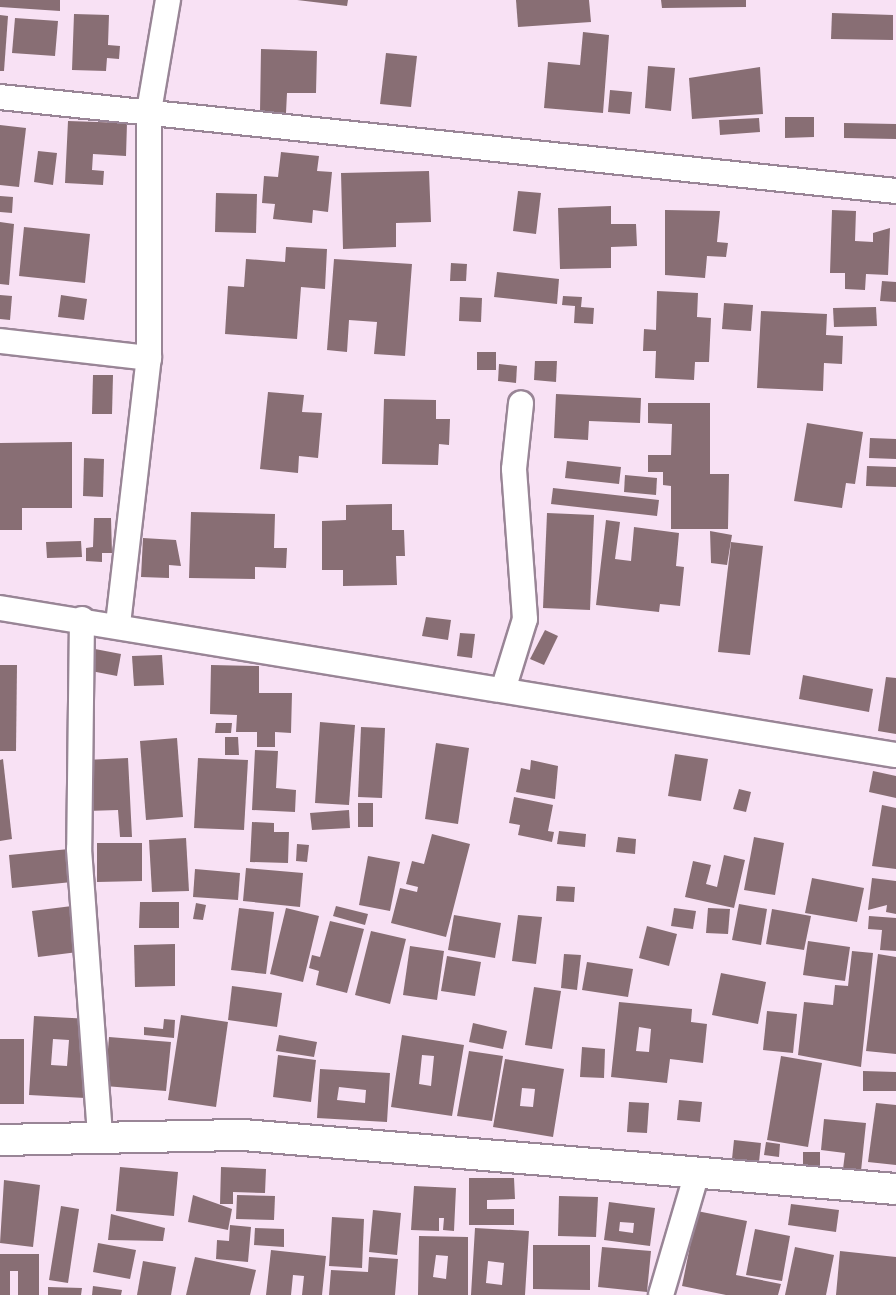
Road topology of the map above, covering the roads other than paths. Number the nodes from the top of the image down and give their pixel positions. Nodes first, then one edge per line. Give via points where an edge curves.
1 (168, 0) edge
2 (0, 97) edge
3 (149, 111) junction
4 (896, 192) edge
5 (0, 341) edge
6 (148, 358) junction
7 (521, 403) dead end
8 (0, 608) edge
9 (82, 619) junction
10 (118, 624) junction
11 (503, 690) junction
12 (896, 755) edge
13 (100, 1135) junction
14 (0, 1140) edge
15 (696, 1176) junction
16 (896, 1189) edge
17 (661, 1295) edge

1 - 3 street
2 - 3 street
3 - 4 street
3 - 6 street
5 - 6 street
6 - 10 street
7 - 11 street via 514,469 525,619
8 - 9 street
9 - 10 street
9 - 13 street via 79,849
10 - 11 street
11 - 12 street
13 - 14 main road
13 - 15 main road via 243,1135
15 - 16 main road
15 - 17 street

